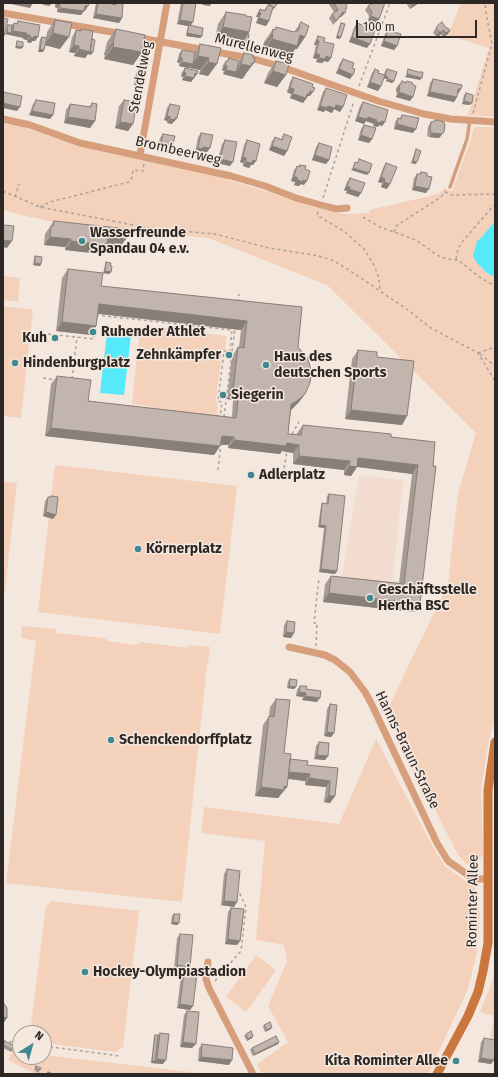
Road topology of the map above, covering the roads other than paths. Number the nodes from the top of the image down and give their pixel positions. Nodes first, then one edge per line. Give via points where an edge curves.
1 (167, 3) edge
2 (3, 13) edge
3 (161, 41) junction
4 (3, 119) edge
5 (470, 120) junction
6 (495, 122) edge
7 (142, 158) junction
8 (450, 186) road end
9 (347, 208) dead end
10 (289, 647) dead end
11 (495, 742) edge
12 (487, 879) junction
13 (208, 962) dead end
14 (253, 1074) edge
15 (437, 1074) edge

1 - 3 street, Stendelweg
2 - 3 street, Murellenweg
3 - 5 street, Murellenweg via 254,59 398,107 450,119
3 - 7 street, Stendelweg
4 - 7 street, Brombeerweg
5 - 6 street, Murellenweg
5 - 8 lane via 467,138
7 - 9 street, Brombeerweg via 231,176 321,205
10 - 12 street, Hanns-Braun-Straße via 315,652 335,660 350,672 365,692 448,861 474,878
11 - 12 street, Rominter Allee via 488,790
12 - 15 street, Rominter Allee via 488,943 478,992
13 - 14 street via 206,979 209,988

